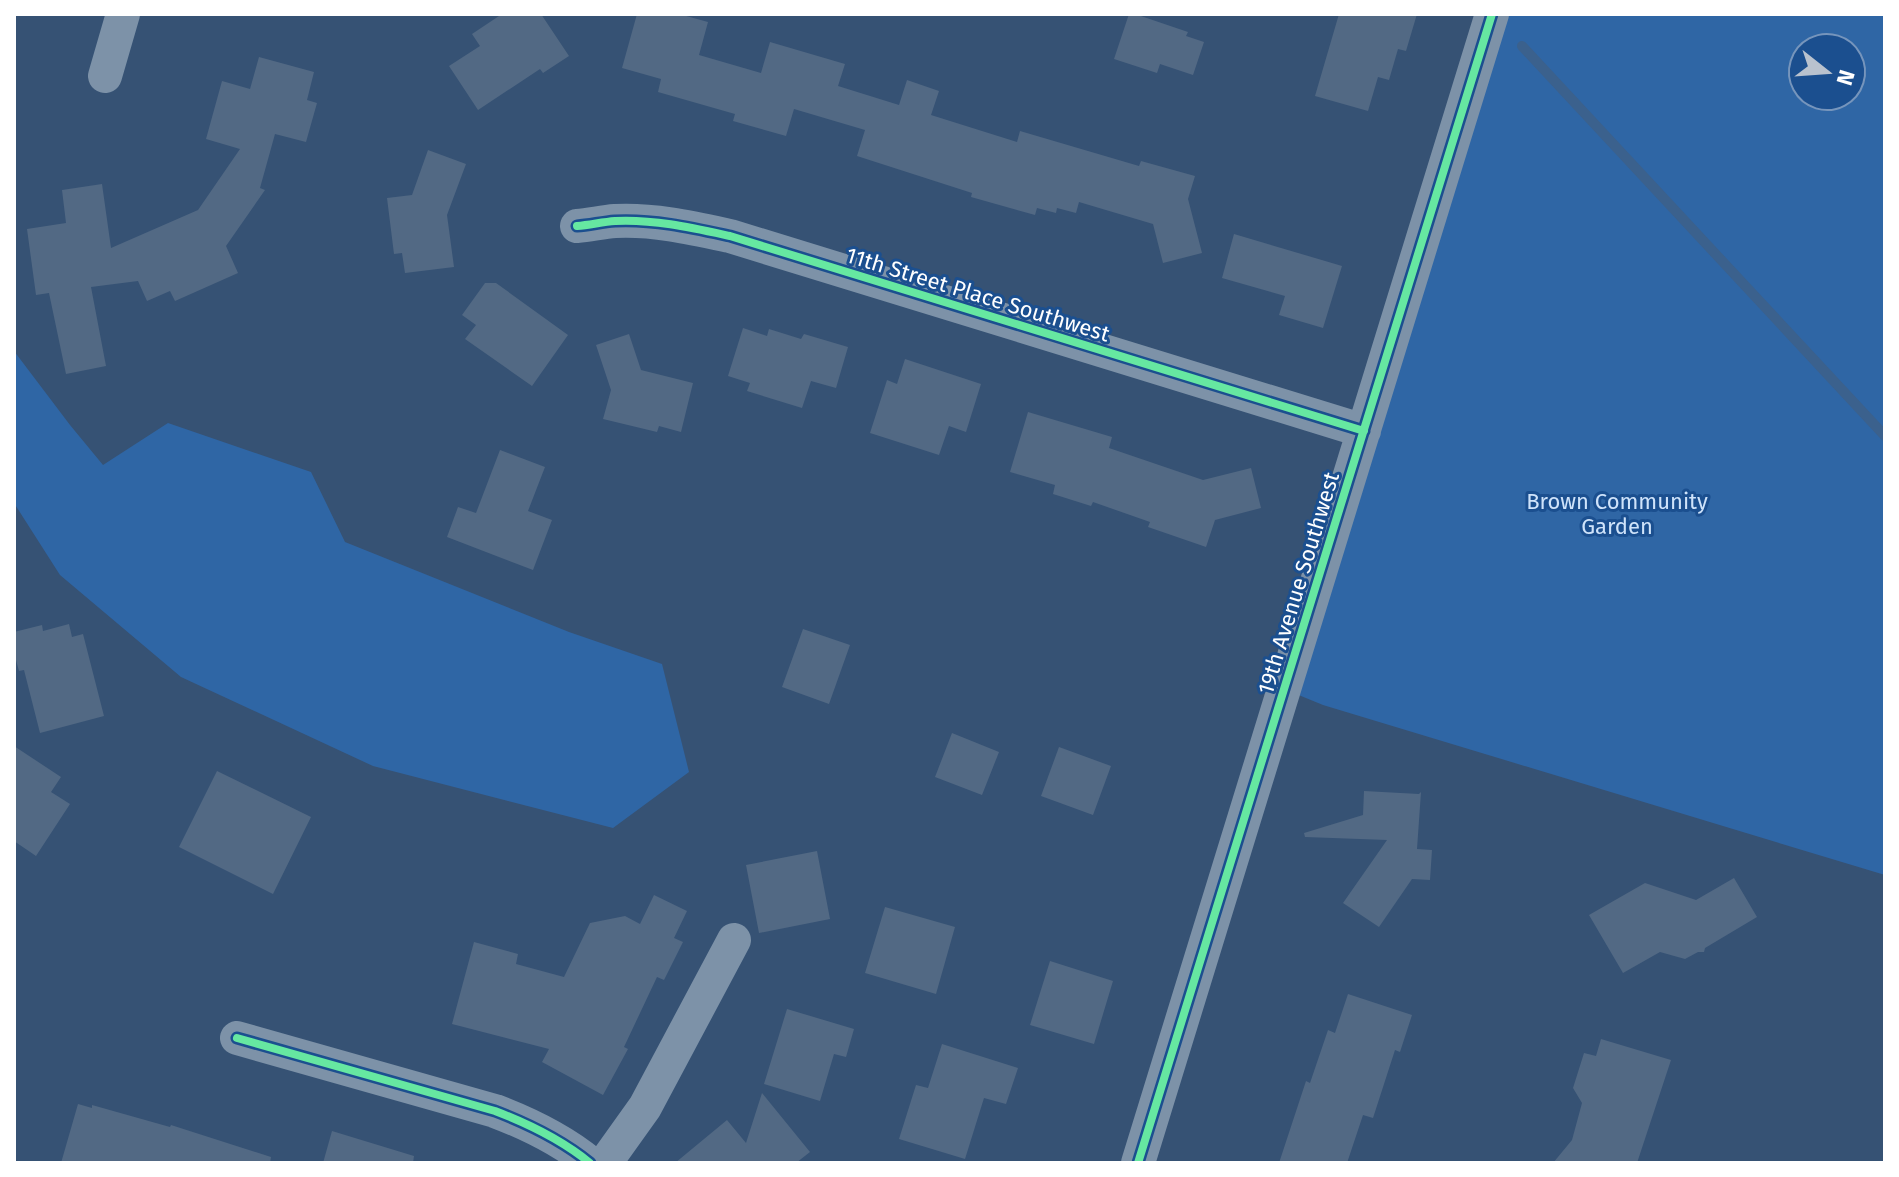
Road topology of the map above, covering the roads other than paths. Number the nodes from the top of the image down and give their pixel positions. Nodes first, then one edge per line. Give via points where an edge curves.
1 (123, 14) edge
2 (1492, 14) edge
3 (105, 76) dead end
4 (577, 226) dead end
5 (1364, 431) junction
6 (734, 940) dead end
7 (237, 1038) dead end
8 (590, 1163) edge
9 (605, 1163) edge
10 (1138, 1163) edge

1 - 3 street
2 - 5 street, 19th Avenue Southwest
4 - 5 street, 11th Street Place Southwest via 655,222 730,236
5 - 10 street, 19th Avenue Southwest
6 - 9 street via 645,1107
7 - 8 street via 495,1111 545,1133

